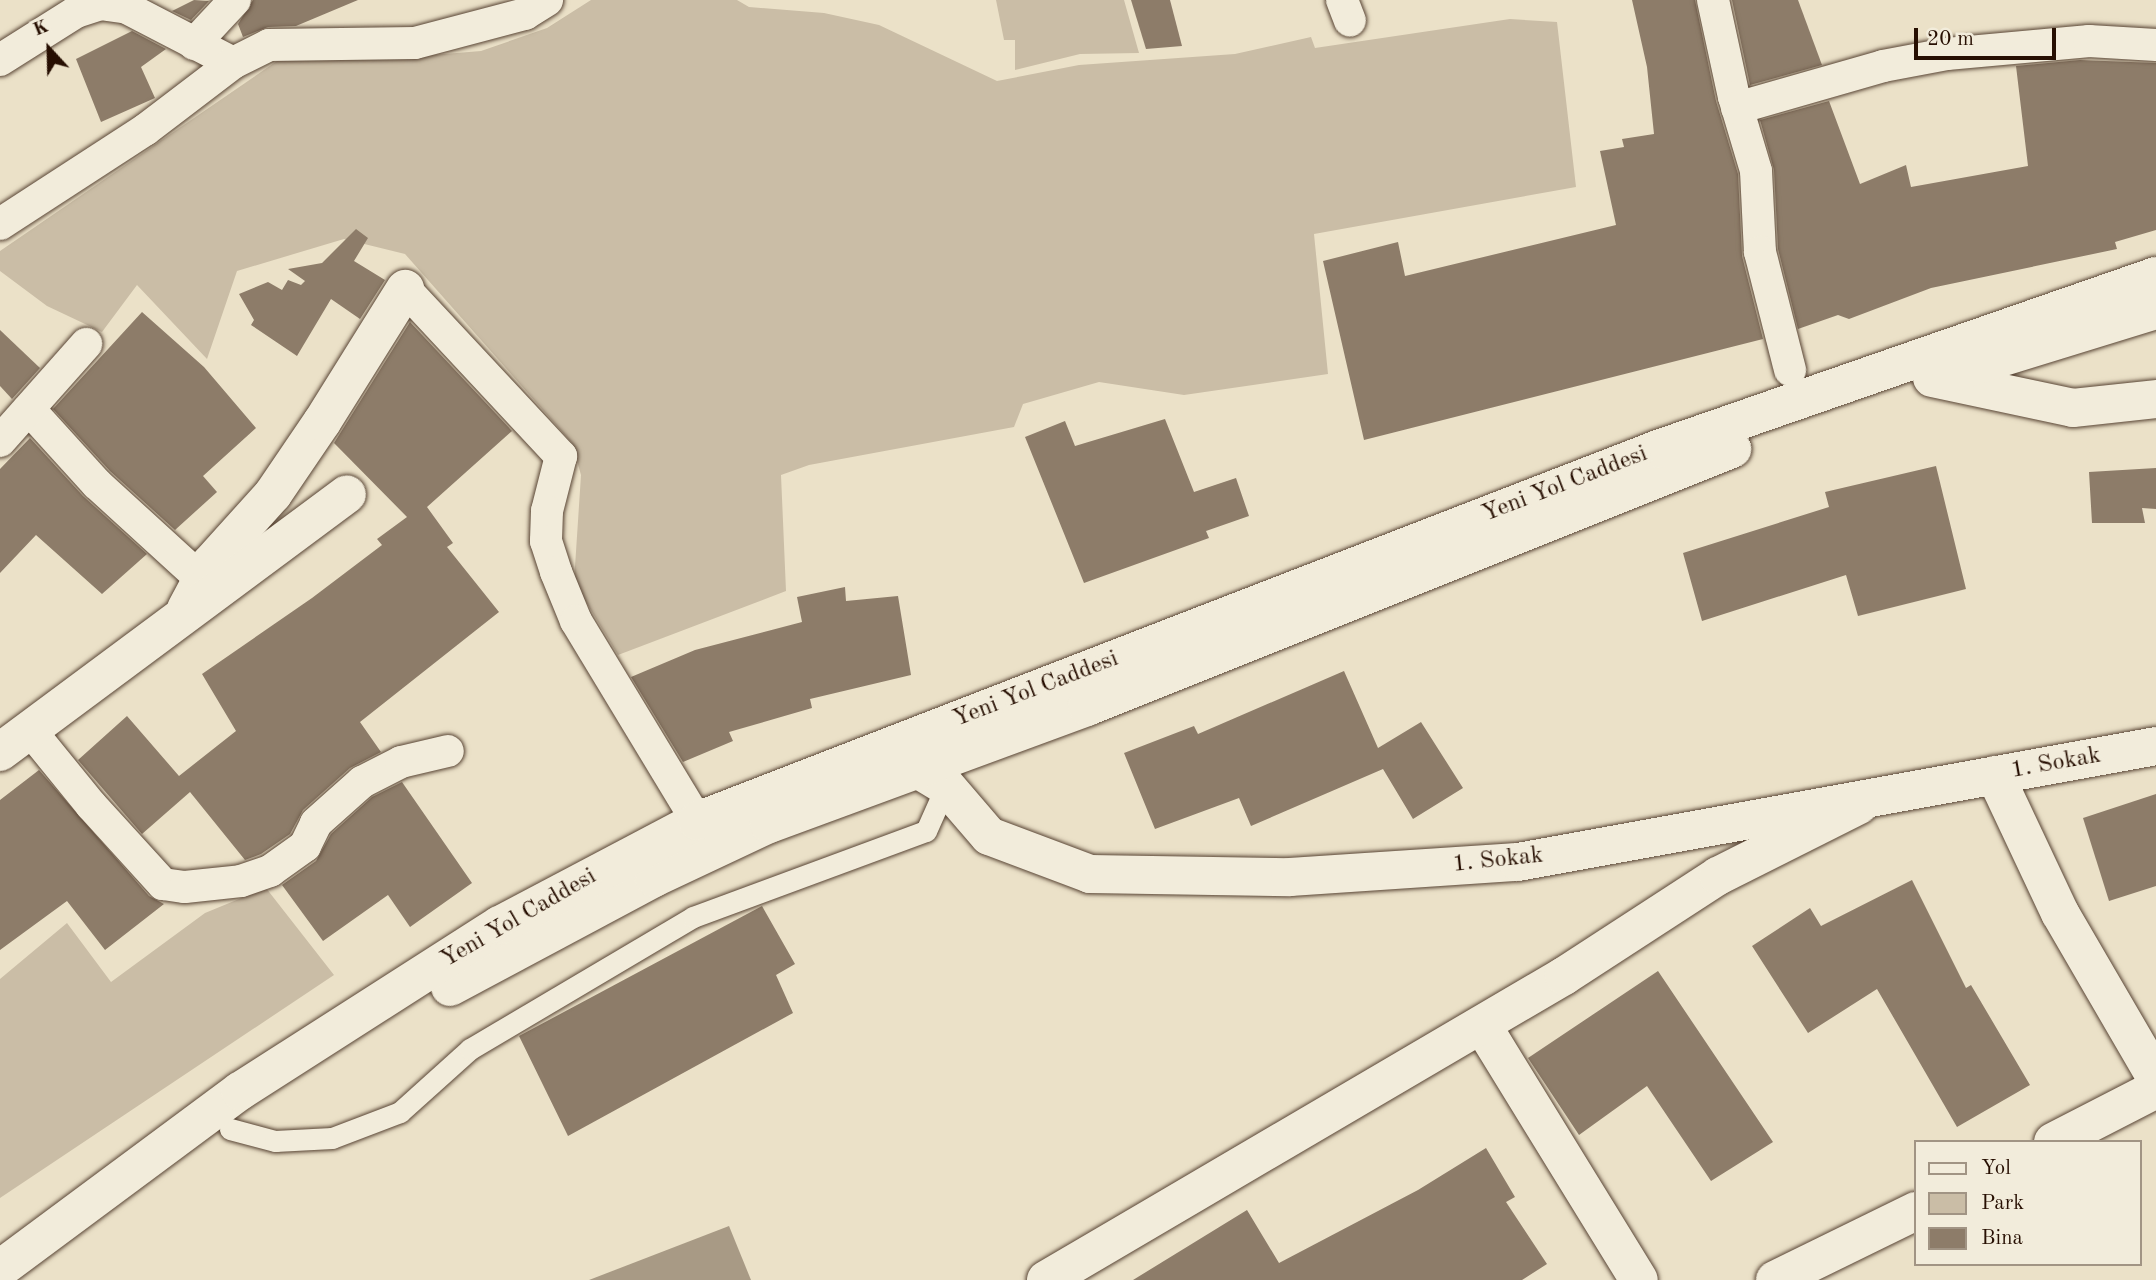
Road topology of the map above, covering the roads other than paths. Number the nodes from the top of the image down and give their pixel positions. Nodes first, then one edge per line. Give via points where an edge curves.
1 (235, 0) edge
2 (547, 0) edge
3 (1713, 0) edge
4 (100, 2) edge
5 (194, 44) junction
6 (2156, 45) edge
7 (0, 60) edge
8 (233, 63) junction
9 (1737, 108) junction
10 (0, 224) edge
11 (2156, 276) edge
12 (405, 289) joint
13 (2156, 310) edge
14 (86, 344) dead end
15 (1790, 370) dead end
16 (1932, 378) junction
17 (2156, 399) edge
18 (29, 409) junction
19 (0, 441) edge
20 (348, 494) dead end
21 (202, 580) junction
22 (182, 617) junction
23 (30, 730) junction
24 (2156, 746) edge
25 (448, 751) dead end
26 (0, 752) edge
27 (867, 753) junction
28 (1995, 775) junction
29 (932, 778) junction
30 (1877, 796) junction
31 (697, 821) junction
32 (1482, 1025) junction
33 (2156, 1078) edge
34 (2156, 1089) edge
35 (230, 1129) junction
36 (2057, 1140) edge
37 (1914, 1212) edge
38 (0, 1269) edge
39 (25, 1280) edge
40 (1046, 1280) edge
41 (1639, 1280) edge
42 (1775, 1280) edge

1 - 5 street
2 - 8 street via 525,14 415,43 290,42 270,45
3 - 9 street
4 - 5 street via 127,8
4 - 7 street
5 - 8 street
6 - 9 street via 2088,41 1947,54 1882,66
8 - 10 street via 134,138
9 - 15 street via 1756,171 1760,252
11 - 27 main road, Yeni Yol Caddesi via 1658,449
12 - 21 main road via 273,494 210,564
12 - 31 street via 561,456 547,531 556,572 576,621
13 - 16 main road, Yeni Yol Caddesi
14 - 18 street
16 - 17 main road via 2073,408
16 - 29 main road, Yeni Yol Caddesi via 1726,451
18 - 19 street
18 - 21 street via 97,484
20 - 22 main road
21 - 22 main road
22 - 23 main road
23 - 25 street via 90,805 163,884 185,887 241,881 270,871 305,846 316,823 362,782 401,762
23 - 26 main road
24 - 28 main road, 1. Sokak
27 - 29 main road
27 - 31 main road, Yeni Yol Caddesi
28 - 30 main road, 1. Sokak
28 - 33 main road via 2060,913
29 - 30 main road, 1. Sokak via 989,836 1090,874 1290,877 1518,862
29 - 35 main road, Yeni Yol Caddesi via 769,824 654,878 481,968
29 - 35 lane via 926,831 693,917 470,1049 400,1112 332,1138 275,1141
30 - 32 main road via 1718,876
31 - 38 main road, Yeni Yol Caddesi via 500,925 240,1091
32 - 40 main road via 1219,1174
32 - 41 main road
34 - 36 main road
35 - 39 main road, Yeni Yol Caddesi
37 - 42 main road

